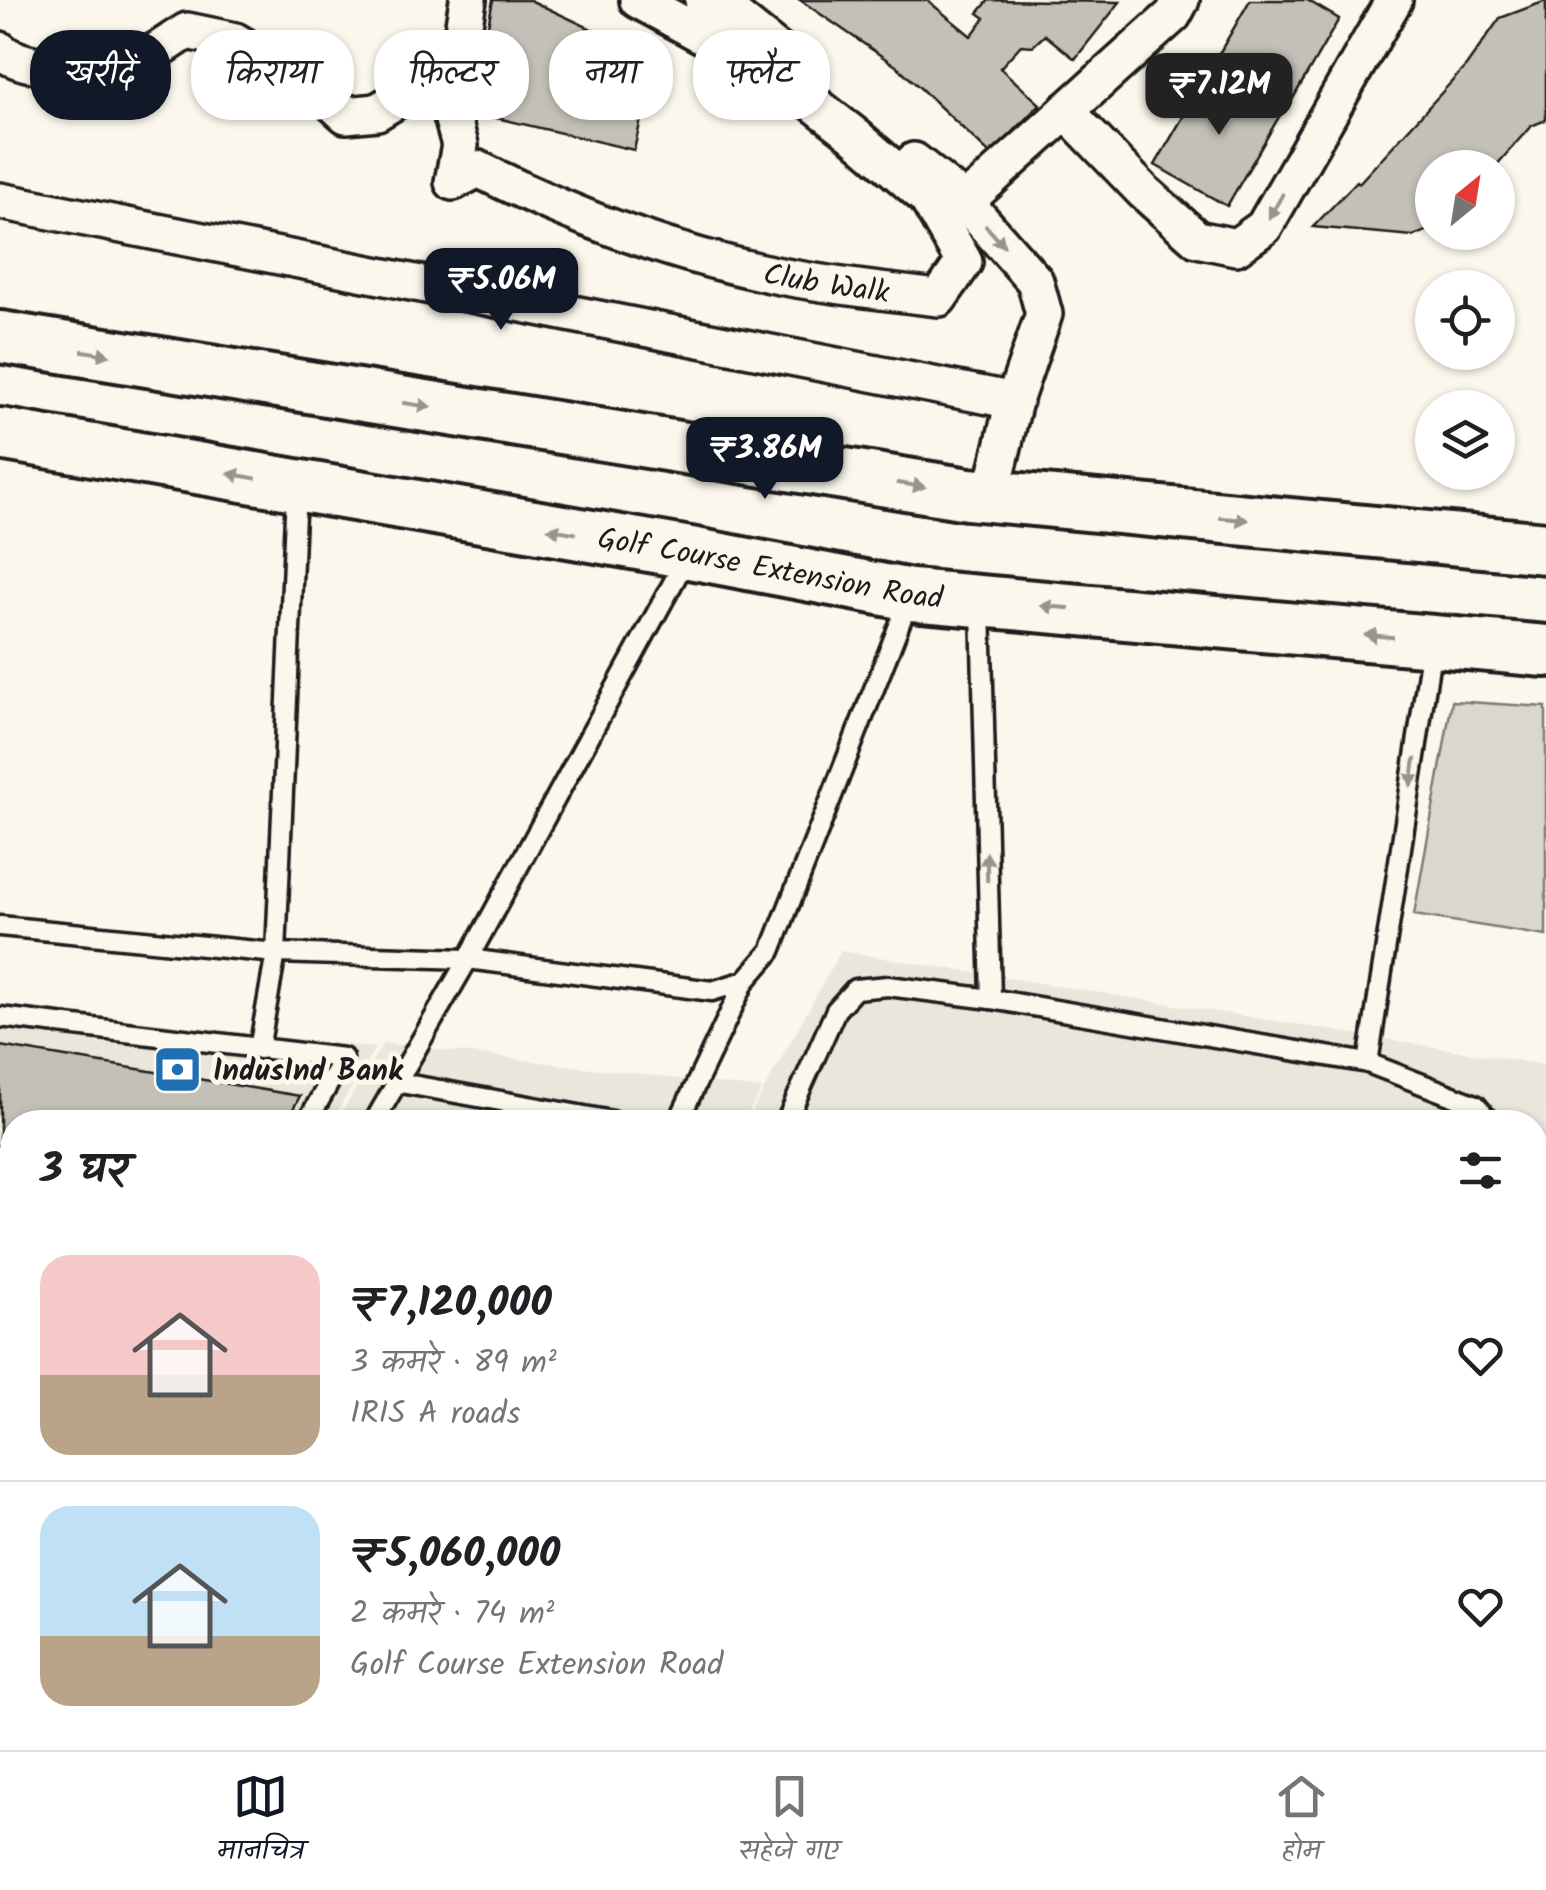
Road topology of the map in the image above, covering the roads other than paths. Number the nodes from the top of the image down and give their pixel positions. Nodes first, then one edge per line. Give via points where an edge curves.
1 (468, 0) edge
2 (638, 0) edge
3 (1394, 0) edge
4 (726, 5) edge
5 (1171, 5) edge
6 (0, 50) edge
7 (1066, 111) junction
8 (374, 112) edge
9 (0, 202) edge
10 (965, 202) junction
11 (0, 337) edge
12 (1014, 401) junction
13 (0, 434) edge
14 (296, 485) junction
15 (991, 496) junction
16 (1546, 548) edge
17 (690, 553) junction
18 (910, 595) junction
19 (981, 600) junction
20 (1433, 640) junction
21 (1546, 651) edge
22 (0, 926) edge
23 (276, 953) junction
24 (468, 959) junction
25 (745, 981) junction
26 (991, 1000) junction
27 (0, 1017) edge
28 (258, 1048) junction
29 (1368, 1063) junction
30 (395, 1082) junction
31 (315, 1110) edge
32 (380, 1110) edge
33 (551, 1110) edge
34 (684, 1110) edge
35 (791, 1110) edge
36 (1480, 1110) edge

1 - 2 street, Club Walk via 450,109 460,145 453,182 478,169 666,247 779,276 939,298 964,262 928,198 781,78
3 -> 7 street via 1264,227 1236,247 1197,239
4 - 10 street
5 - 7 street
6 - 8 street via 10,59 77,69 138,60 187,31 236,41 346,114
7 - 10 street
9 - 12 street
10 -> 12 street via 1035,281 1044,314
11 -> 15 main road
12 - 15 street
14 -> 13 main road, Golf Course Extension Road
17 -> 14 main road, Golf Course Extension Road
14 - 23 lane
15 -> 16 main road
17 - 18 main road, Golf Course Extension Road
17 - 24 lane
18 - 19 main road, Golf Course Extension Road
18 - 25 lane via 771,951
20 -> 19 main road, Golf Course Extension Road
26 -> 19 lane
20 - 21 main road, Golf Course Extension Road
20 -> 29 lane
22 - 23 lane
23 - 24 lane
23 - 28 lane
24 - 25 lane via 712,992
24 - 30 lane
25 - 34 lane
26 - 29 lane
26 - 35 lane via 888,986 856,989 836,1010
27 - 28 lane
28 - 31 lane via 343,1058
29 - 36 lane
30 - 32 lane
30 - 33 lane

